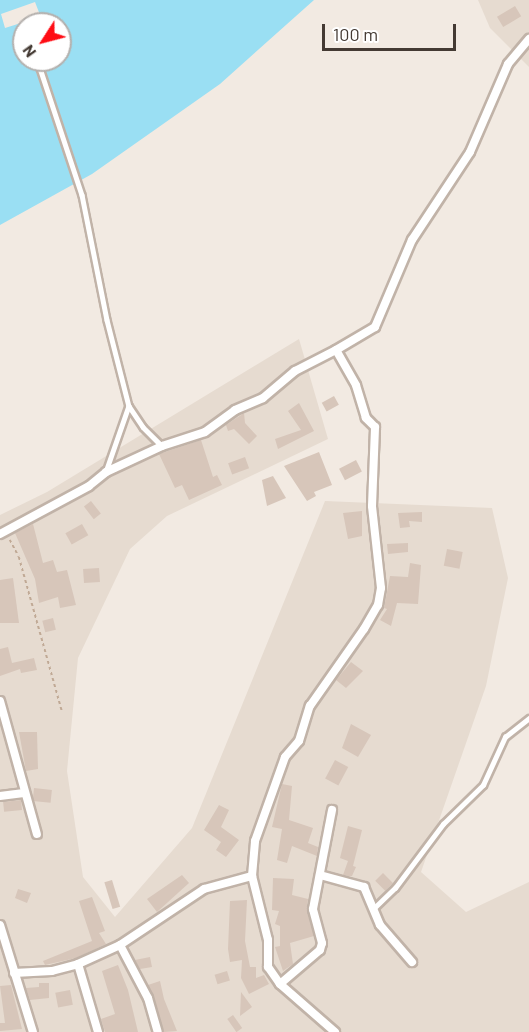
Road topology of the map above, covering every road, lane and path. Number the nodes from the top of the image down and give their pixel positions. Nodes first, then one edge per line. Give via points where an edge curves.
1 (529, 39) edge
2 (41, 72) edge
3 (336, 350) junction
4 (129, 406) junction
5 (162, 446) junction
6 (106, 472) junction
7 (3, 532) edge
8 (0, 701) edge
9 (62, 711) dead end
10 (529, 718) edge
11 (24, 793) junction
12 (0, 796) edge
13 (332, 810) dead end
14 (37, 834) dead end
15 (320, 875) junction
16 (252, 876) junction
17 (374, 908) junction
18 (0, 925) edge
19 (120, 945) junction
20 (412, 962) dead end
21 (78, 963) junction
22 (14, 973) junction
23 (280, 984) junction
24 (33, 1032) edge
25 (98, 1032) edge
26 (158, 1032) edge
27 (335, 1032) edge

1 - 3 street via 508,64 470,152 412,240 375,327
2 - 4 lane via 82,195
3 - 5 street via 295,371 263,398 235,410 204,432
3 - 16 street via 356,385 366,418 375,427 372,506 381,588 378,605 310,706 298,741 285,757 255,842
4 - 5 lane
4 - 6 lane
5 - 6 street
6 - 7 street via 89,486
7 - 9 path via 19,557
8 - 11 street
10 - 17 lane via 505,737 483,785 443,824 395,888
11 - 12 street
11 - 14 street
13 - 15 street
15 - 17 street via 363,887
15 - 23 street via 313,909 322,943 320,950
16 - 19 street via 204,889
16 - 23 street via 267,940 268,967
17 - 20 street via 380,925
18 - 22 street
19 - 21 street
19 - 26 street via 148,998
21 - 22 street via 52,971
21 - 25 street
22 - 24 street
23 - 27 street

